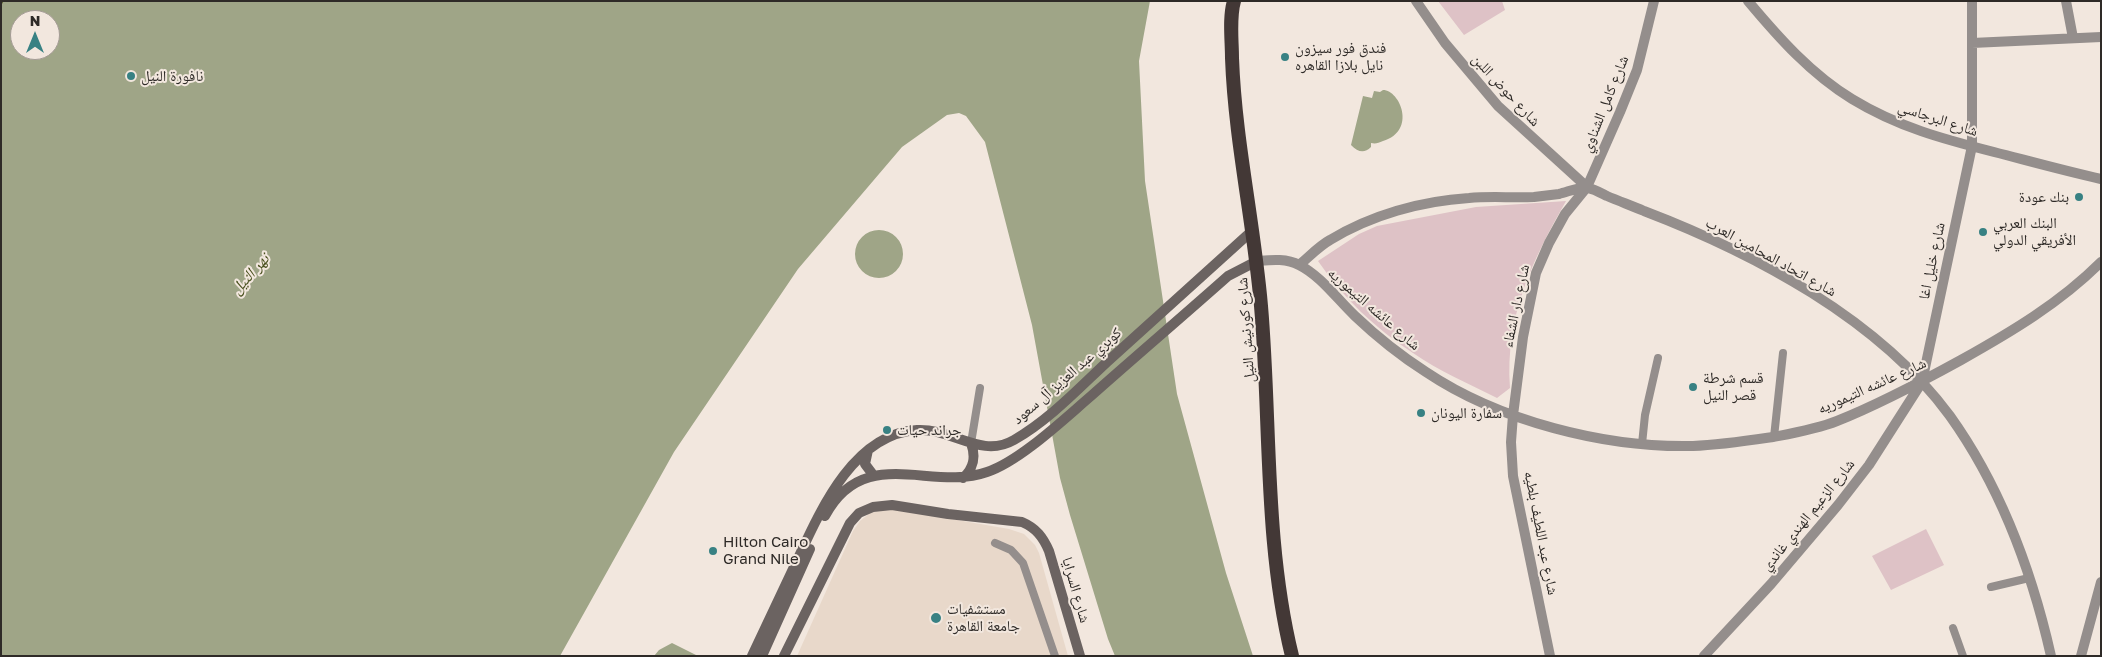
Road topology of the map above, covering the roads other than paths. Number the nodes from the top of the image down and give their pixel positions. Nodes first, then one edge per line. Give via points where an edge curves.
1 (1234, 1) edge
2 (1416, 1) edge
3 (1654, 1) edge
4 (1748, 1) edge
5 (1972, 1) edge
6 (2066, 1) edge
7 (2101, 37) edge
8 (2073, 38) junction
9 (1972, 43) junction
10 (1972, 146) junction
11 (2101, 179) edge
12 (1588, 187) junction
13 (1252, 230) junction
14 (1257, 261) junction
15 (2101, 262) edge
16 (1299, 265) junction
17 (1783, 353) dead end
18 (1658, 358) dead end
19 (1922, 382) junction
20 (980, 388) dead end
21 (1513, 414) junction
22 (1774, 436) junction
23 (971, 443) junction
24 (1642, 444) junction
25 (869, 449) junction
26 (874, 476) junction
27 (963, 478) junction
28 (995, 543) dead end
29 (2028, 578) junction
30 (2101, 582) edge
31 (1991, 587) dead end
32 (1954, 628) dead end
33 (752, 656) edge
34 (762, 656) edge
35 (784, 656) edge
36 (1055, 656) edge
37 (1080, 656) edge
38 (1292, 656) edge
39 (1550, 656) edge
40 (1704, 656) edge
41 (1962, 656) edge
42 (2051, 656) edge
43 (2081, 656) edge

1 - 13 highway, شارع كورنيش النيل via 1233,80
2 - 12 street, شارع حوض اللبن via 1450,50 1498,106
3 - 12 street, شارع كامل الشناوي via 1637,70
4 - 10 street, شارع البرجاسي via 1785,44 1851,99 1889,120 1930,136
5 - 9 street, شارع خليل اغا
6 - 8 street
7 - 8 street
8 - 9 street
9 - 10 street, شارع خليل اغا
10 - 11 street, شارع البرجاسي
10 - 19 street, شارع خليل اغا
12 - 16 street via 1534,197 1432,202 1396,211 1328,241
12 - 19 street, شارع اتحاد المحامين العرب via 1703,236 1778,274 1851,319 1888,348
12 - 21 street, شارع دار الشفاء via 1565,214 1536,273 1523,337
13 - 14 highway, شارع كورنيش النيل
13 - 23 main road, كوبري عبد العزيز آل سعود via 1057,408 1023,434 995,447
14 - 16 street, شارع عائشه التيموريه
14 - 27 main road, كوبري عبد العزيز آل سعود via 1220,283 1031,445 1000,467
14 - 38 highway, شارع كورنيش النيل via 1277,562
15 - 19 street, شارع عائشه التيموريه via 2060,298 2020,326
16 - 21 street, شارع عائشه التيموريه via 1317,278 1356,317 1427,373 1472,398
17 - 22 lane
18 - 24 lane via 1644,415
19 - 22 street, شارع عائشه التيموريه via 1836,421
19 - 29 street, شارع اتحاد المحامين العرب via 1950,416 1974,454 2014,535
19 - 40 street, شارع الزعيم الهندي غاندي via 1878,451 1838,505
20 - 23 lane
21 - 24 street, شارع عائشه التيموريه via 1555,428
21 - 39 street, شارع عبد اللطيف بلطيه via 1513,476
22 - 24 street, شارع عائشه التيموريه via 1740,443 1692,446
23 - 25 main road, كوبري عبد العزيز آل سعود via 942,433 917,430 891,436
23 - 27 main road via 973,462
25 - 26 main road via 865,464
25 - 33 main road, كوبري عبد العزيز آل سعود via 840,481 824,506
26 - 27 main road, كوبري عبد العزيز آل سعود via 902,473
26 - 34 main road, كوبري عبد العزيز آل سعود via 848,489 829,510
28 - 36 lane via 1011,550 1023,563
29 - 31 lane
29 - 42 street, شارع اتحاد المحامين العرب
30 - 43 street
32 - 41 lane
35 - 37 main road, شارع السرايا via 847,528 859,513 873,507 892,505 1032,526 1049,551

